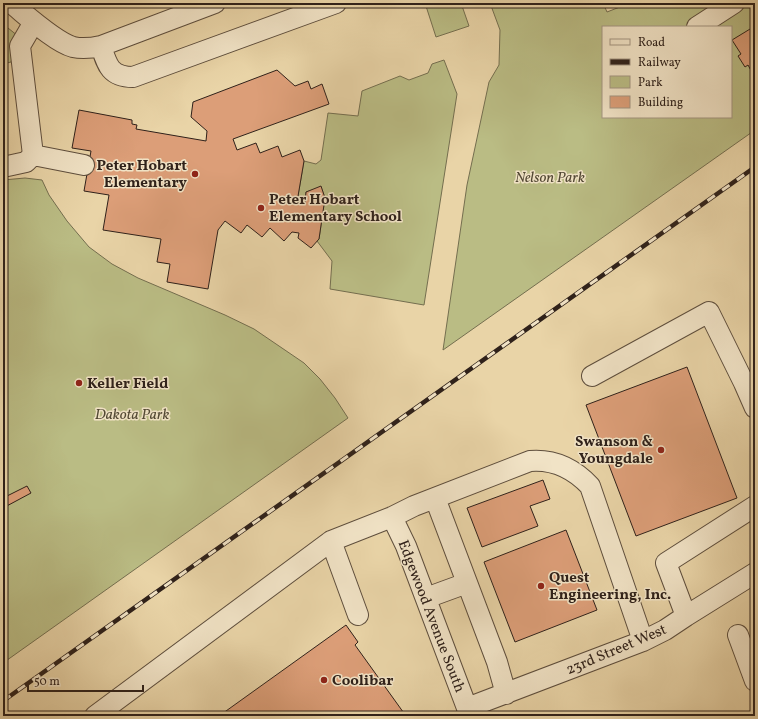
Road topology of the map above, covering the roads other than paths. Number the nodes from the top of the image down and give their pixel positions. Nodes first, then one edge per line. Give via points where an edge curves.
1 (11, 3) edge
2 (215, 3) edge
3 (336, 3) edge
4 (734, 3) edge
5 (191, 7) edge
6 (714, 9) edge
7 (34, 22) junction
8 (698, 26) edge
9 (93, 47) junction
10 (33, 155) junction
11 (84, 165) dead end
12 (3, 167) edge
13 (592, 376) dead end
14 (755, 408) edge
15 (435, 498) junction
16 (755, 506) edge
17 (392, 517) junction
18 (331, 541) junction
19 (755, 573) edge
20 (467, 583) junction
21 (426, 598) junction
22 (358, 615) dead end
23 (686, 616) junction
24 (738, 635) dead end
25 (643, 641) junction
26 (755, 681) edge
27 (506, 694) junction
28 (469, 712) edge
29 (95, 716) edge

1 - 7 street
2 - 5 street
3 - 9 street via 133,77 117,74
4 - 6 street
5 - 9 street
6 - 8 street
7 - 9 street via 73,47
7 - 10 street via 20,46
10 - 11 street
10 - 12 street via 26,162
13 - 14 street via 709,312
15 - 17 street
15 - 20 street
15 - 25 street via 530,461 558,464 574,472 590,486
16 - 23 street via 666,563
17 - 18 street
17 - 21 street, Edgewood Avenue South
18 - 22 street
18 - 29 street
19 - 23 street, 23rd Street West
20 - 21 street
20 - 27 street via 497,662
21 - 28 street, Edgewood Avenue South
23 - 25 street, 23rd Street West
24 - 26 street
25 - 27 street, 23rd Street West
27 - 28 street, 23rd Street West

